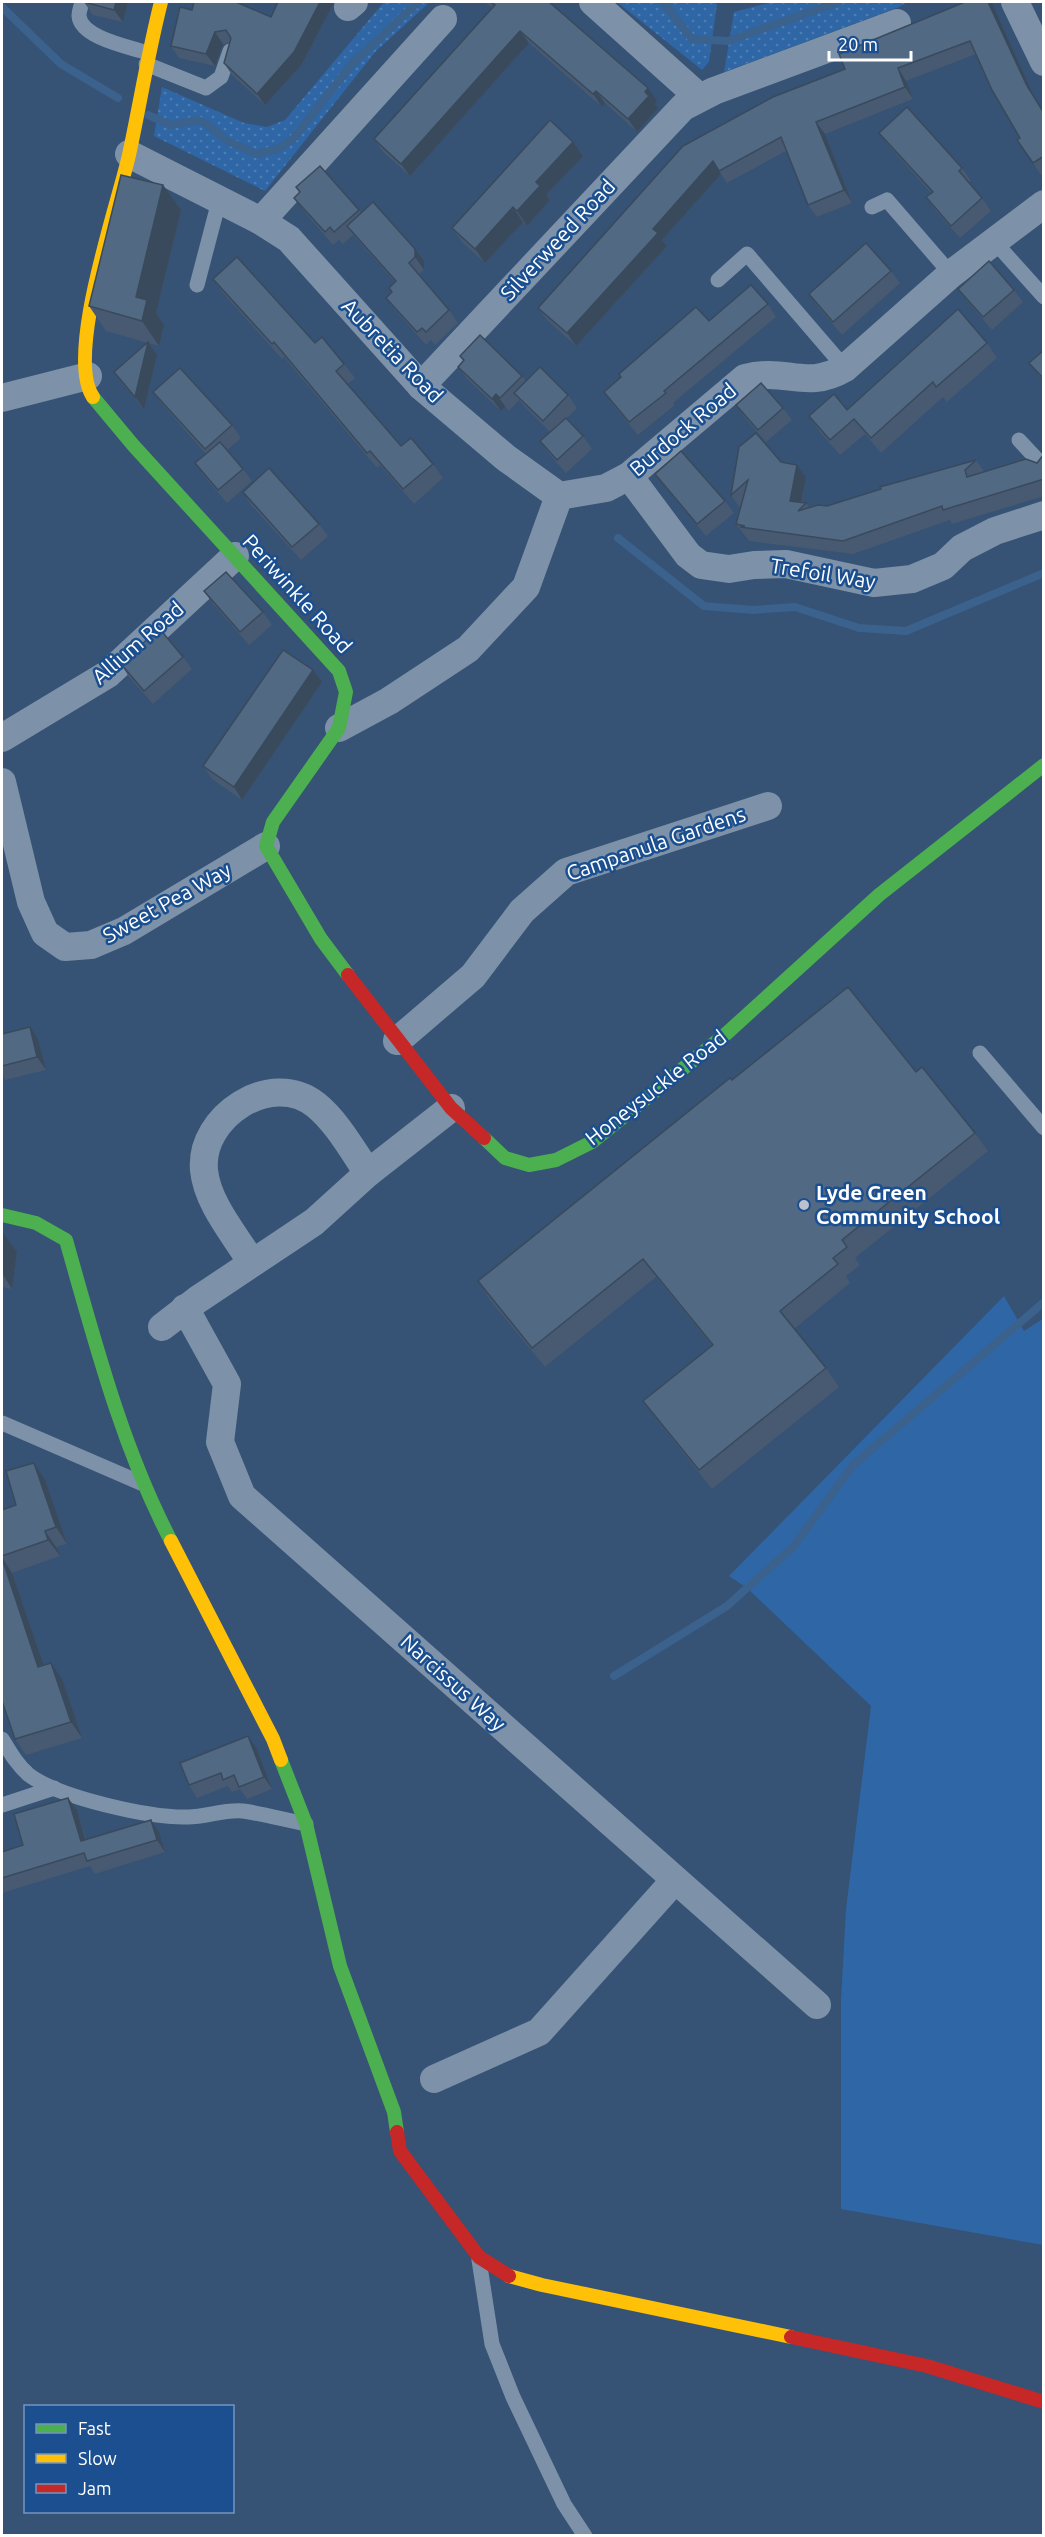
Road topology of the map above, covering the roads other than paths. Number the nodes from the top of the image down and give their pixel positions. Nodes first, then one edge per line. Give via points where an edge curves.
1 (82, 2) edge
2 (161, 2) edge
3 (593, 2) edge
4 (1015, 2) edge
5 (443, 19) dead end
6 (897, 23) dead end
7 (230, 51) edge
8 (147, 59) junction
9 (1044, 62) edge
10 (699, 97) junction
11 (129, 154) junction
12 (219, 201) junction
13 (1044, 204) edge
14 (872, 207) dead end
15 (261, 221) junction
16 (993, 240) junction
17 (951, 274) junction
18 (718, 280) dead end
19 (197, 285) dead end
20 (1044, 297) edge
21 (845, 368) junction
22 (88, 376) junction
23 (421, 386) junction
24 (2, 398) edge
25 (1019, 440) dead end
26 (1044, 467) edge
27 (629, 476) junction
28 (559, 496) junction
29 (1044, 515) edge
30 (235, 556) junction
31 (339, 728) junction
32 (2, 738) edge
33 (1044, 765) edge
34 (2, 782) edge
35 (768, 806) dead end
36 (266, 846) junction
37 (397, 1041) junction
38 (980, 1053) dead end
39 (451, 1108) junction
40 (1044, 1128) edge
41 (368, 1173) junction
42 (2, 1215) edge
43 (252, 1263) junction
44 (185, 1308) junction
45 (162, 1327) dead end
46 (2, 1423) edge
47 (144, 1484) junction
48 (2, 1739) edge
49 (54, 1788) junction
50 (2, 1805) edge
51 (306, 1824) junction
52 (675, 1880) junction
53 (817, 2005) dead end
54 (434, 2079) dead end
55 (479, 2257) junction
56 (1044, 2402) edge
57 (585, 2535) edge

1 - 8 lane via 79,17 84,27 95,36
2 - 8 street, Periwinkle Road
3 - 10 street
4 - 9 street
5 - 15 street
6 - 10 street, Silverweed Road
7 - 8 lane via 221,77 206,88
8 - 11 street, Periwinkle Road
10 - 23 street, Silverweed Road via 683,107
11 - 12 street, Aubretia Road
11 - 22 street, Periwinkle Road via 88,313
12 - 15 street, Aubretia Road
12 - 19 lane
13 - 16 street, Burdock Road
14 - 17 lane via 887,200
15 - 23 street, Aubretia Road via 289,239
16 - 17 street, Burdock Road
16 - 20 lane
17 - 21 street, Burdock Road
18 - 21 lane via 747,255
21 - 27 street, Burdock Road via 829,377 807,380 783,374 745,378
22 - 24 street
22 - 30 street, Periwinkle Road via 91,394
23 - 28 street, Aubretia Road via 506,458
25 - 26 lane
27 - 28 street, Burdock Road via 606,488
27 - 29 street, Trefoil Way via 688,555 702,565 729,570 786,564 874,583 912,579 943,566 962,548 995,531
28 - 31 street via 526,587 468,649 389,701
30 - 31 street, Periwinkle Road via 339,671 346,692
30 - 32 street, Allium Road via 108,674
31 - 36 street, Periwinkle Road via 273,822
33 - 39 street, Honeysuckle Road via 879,895 727,1033 592,1142 556,1160 529,1165 505,1158
34 - 36 street, Sweet Pea Way via 31,902 45,933 65,947 91,945 124,931
35 - 37 street, Campanula Gardens via 566,872 522,910 473,976
36 - 37 street via 321,939
37 - 39 street
38 - 40 lane
39 - 41 street
41 - 43 street via 314,1222
41 - 43 street via 316,1105 296,1094 256,1096 234,1108 217,1126 207,1146 204,1169 208,1190
42 - 47 street via 36,1223 66,1240 99,1358
43 - 44 street
44 - 45 street
44 - 52 street, Narcissus Way via 227,1384 220,1442 242,1496
46 - 47 lane
47 - 51 street via 273,1740
48 - 49 lane via 30,1776
49 - 50 lane
49 - 51 lane via 150,1816 191,1818 241,1810
51 - 55 street via 340,1965 394,2112 400,2151
52 - 53 street, Narcissus Way
52 - 54 street via 539,2032
55 - 56 street via 507,2275 542,2285 927,2366
55 - 57 lane via 492,2344 564,2504

